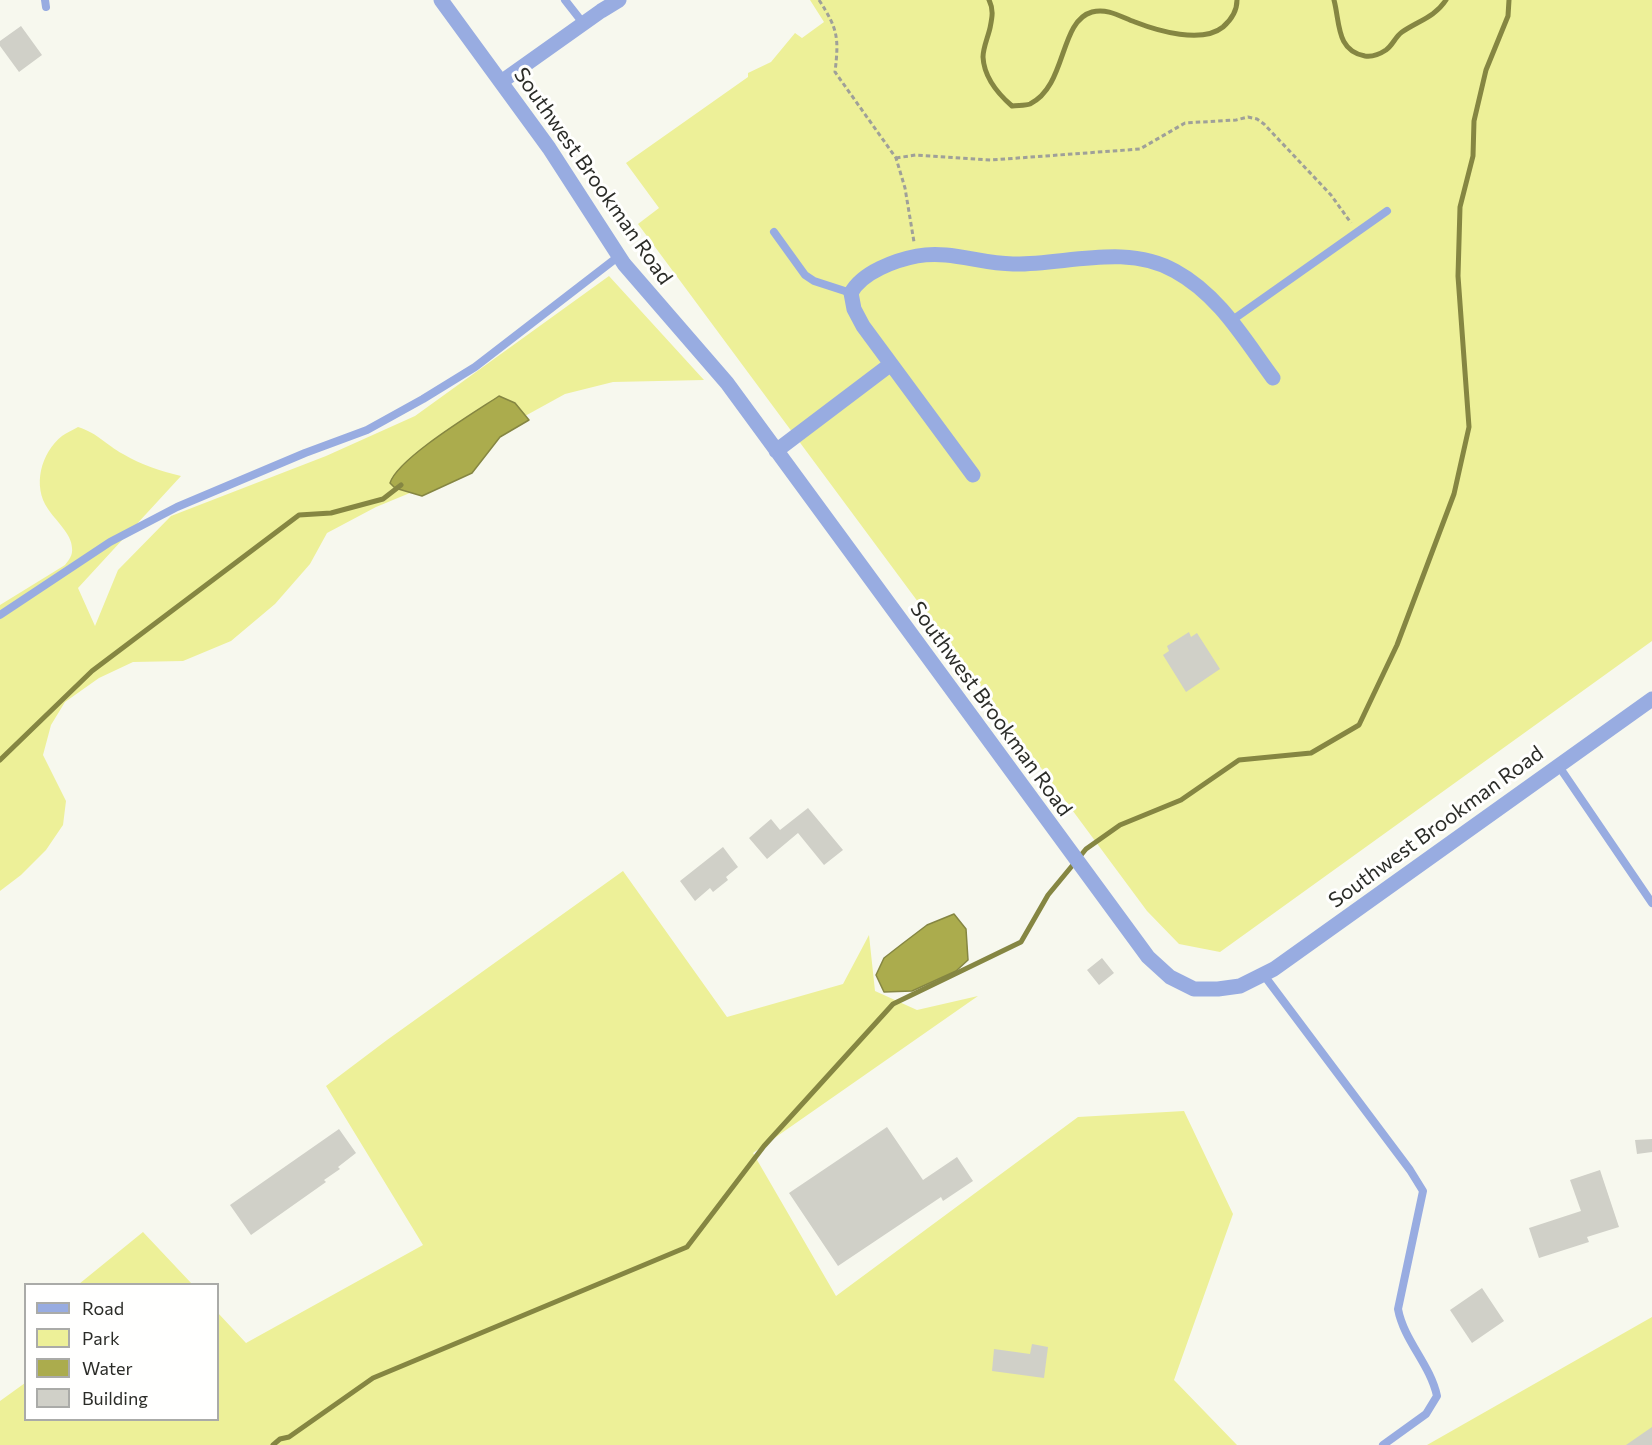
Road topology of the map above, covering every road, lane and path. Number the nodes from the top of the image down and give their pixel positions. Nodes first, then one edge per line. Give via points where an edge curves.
1 (441, 0) edge
2 (565, 0) edge
3 (619, 0) edge
4 (819, 0) edge
5 (583, 23) junction
6 (501, 82) junction
7 (896, 158) junction
8 (1387, 211) dead end
9 (1358, 231) junction
10 (774, 232) dead end
11 (619, 256) junction
12 (917, 256) junction
13 (851, 293) junction
14 (1231, 321) junction
15 (891, 364) junction
16 (1273, 378) dead end
17 (776, 451) junction
18 (973, 475) dead end
19 (0, 615) edge
20 (1652, 699) edge
21 (1558, 765) junction
22 (1652, 903) edge
23 (1263, 974) junction
24 (1383, 1445) edge

1 - 6 street, Southwest Brookman Road
2 - 5 lane
3 - 5 street
4 - 7 path via 836,31 835,72
5 - 6 street
6 - 11 street, Southwest Brookman Road
7 - 9 path via 916,155 991,160 1140,149 1185,123 1248,117 1257,119 1272,133 1331,195
7 - 12 path
8 - 9 lane
9 - 14 lane
10 - 13 lane via 805,275
11 - 17 street, Southwest Brookman Road via 727,383
11 - 19 lane via 475,367 423,399 367,430 177,507 110,542
12 - 13 street via 871,273
12 - 14 street via 940,254 1011,264 1101,257 1155,263 1198,285
13 - 15 street via 862,326
14 - 16 street
15 - 17 street
15 - 18 street
17 - 23 street, Southwest Brookman Road via 1148,957 1170,976 1194,989 1240,987
20 - 21 street, Southwest Brookman Road
21 - 22 lane
21 - 23 street, Southwest Brookman Road
23 - 24 lane via 1423,1191 1398,1309 1401,1325 1433,1379 1437,1396 1426,1414

